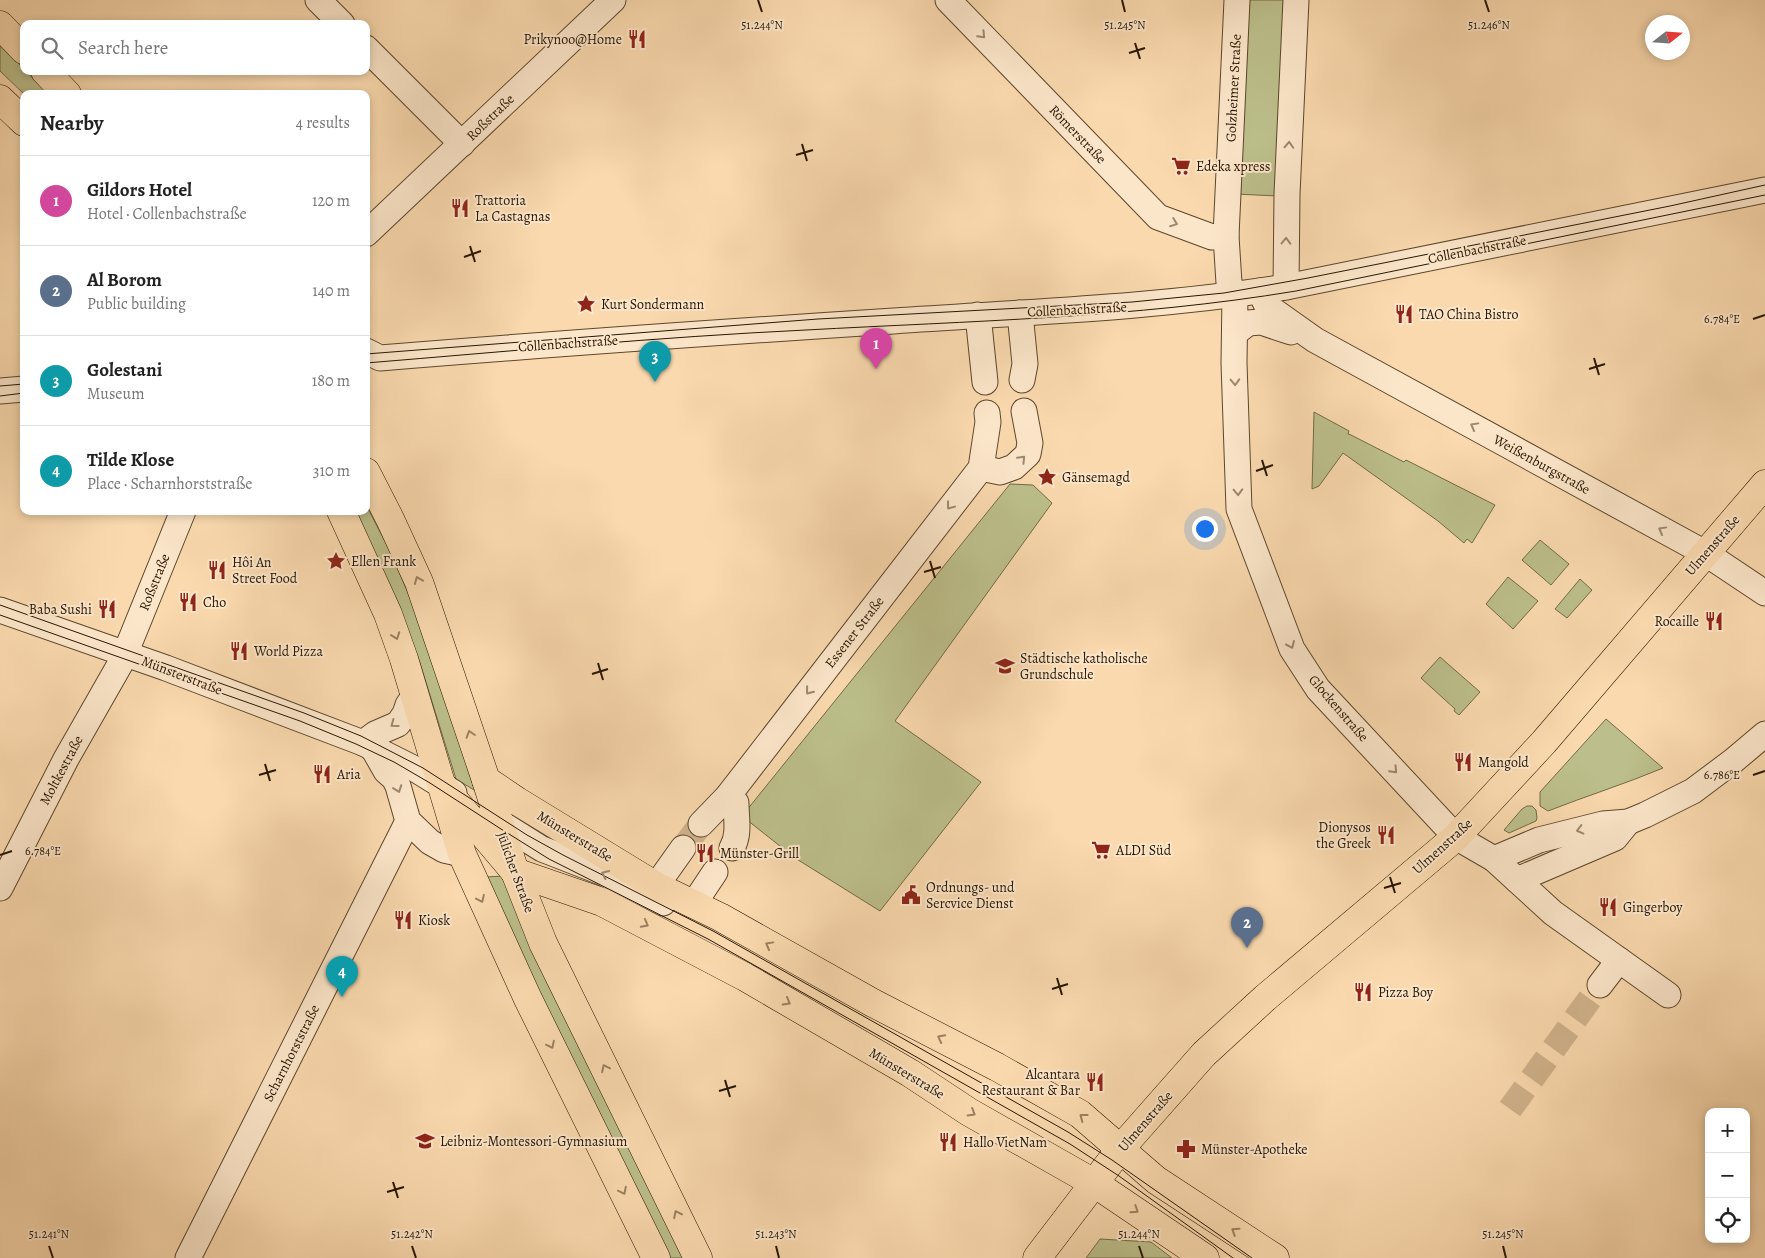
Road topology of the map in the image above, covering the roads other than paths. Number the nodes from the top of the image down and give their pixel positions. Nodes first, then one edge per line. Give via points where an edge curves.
1 (318, 0) edge
2 (613, 0) edge
3 (948, 0) edge
4 (1237, 0) edge
5 (1296, 0) edge
6 (338, 20) edge
7 (0, 25) edge
8 (20, 46) edge
9 (370, 52) edge
10 (49, 75) edge
11 (63, 90) edge
12 (0, 100) edge
13 (20, 118) edge
14 (462, 144) junction
15 (1765, 190) edge
16 (370, 230) edge
17 (1226, 236) junction
18 (1286, 287) junction
19 (1260, 291) junction
20 (1235, 295) junction
21 (1020, 313) junction
22 (978, 315) junction
23 (1235, 333) junction
24 (1315, 340) junction
25 (371, 361) edge
26 (1022, 380) dead end
27 (985, 382) dead end
28 (20, 389) edge
29 (0, 391) edge
30 (1024, 412) dead end
31 (987, 413) dead end
32 (981, 468) junction
33 (370, 480) edge
34 (1765, 484) edge
35 (181, 515) edge
36 (343, 515) edge
37 (1705, 553) junction
38 (1765, 593) edge
39 (0, 610) edge
40 (126, 653) junction
41 (415, 695) junction
42 (1765, 734) edge
43 (368, 746) junction
44 (486, 780) junction
45 (441, 784) junction
46 (728, 796) junction
47 (408, 821) junction
48 (498, 822) junction
49 (1628, 822) junction
50 (701, 824) tunnel mouth
51 (1456, 837) junction
52 (683, 848) tunnel mouth
53 (732, 848) dead end
54 (542, 849) junction
55 (462, 854) junction
56 (1494, 859) junction
57 (515, 872) junction
58 (715, 872) dead end
59 (1517, 880) junction
60 (656, 886) junction
61 (0, 888) edge
62 (602, 902) junction
63 (693, 905) junction
64 (720, 917) junction
65 (1619, 960) junction
66 (1600, 985) tunnel mouth
67 (1668, 995) dead end
68 (1121, 1148) junction
69 (1094, 1183) junction
70 (188, 1258) edge
71 (656, 1258) edge
72 (698, 1258) edge
73 (1037, 1258) edge
74 (1205, 1258) edge
75 (1275, 1258) edge

1 - 6 street
2 - 14 street, Roßstraße
3 -> 17 street, Römerstraße via 1158,217 1212,237
4 - 17 street, Golzheimer Straße
18 -> 5 street
7 - 8 main road
9 - 14 street
10 - 11 main road
12 - 13 main road
14 - 16 street, Roßstraße
15 - 18 street, Collenbachstraße
17 - 20 street, Golzheimer Straße via 1229,283
18 - 19 street, Collenbachstraße
19 - 20 street, Collenbachstraße
19 - 24 street, Weißenburgstraße via 1267,306
20 - 21 street, Collenbachstraße via 1140,306
20 - 23 street, Glockenstraße
21 - 22 street, Collenbachstraße
21 - 26 street via 1025,364
22 - 25 street, Collenbachstraße via 671,335
22 - 27 street
23 - 24 street, Weißenburgstraße via 1248,323 1261,322
23 -> 51 street, Glockenstraße via 1239,509 1292,649 1318,688
37 -> 24 street, Weißenburgstraße
28 - 29 street
32 -> 30 street via 1000,472 1014,467 1028,454 1030,443
31 - 32 street, Essener Straße
32 -> 46 street, Essener Straße
44 -> 33 main road, Jülicher Straße via 419,582
34 - 37 main road, Ulmenstraße
35 - 40 street, Roßstraße
36 -> 41 main road via 388,614
37 - 38 street, Weißenburgstraße
37 - 51 main road, Ulmenstraße via 1544,742
39 - 40 street, Münsterstraße
40 - 43 street, Münsterstraße
40 - 61 street, Moltkestraße via 66,759
41 -> 43 street via 398,724 374,734
41 - 45 main road
42 - 49 street via 1693,791
43 - 45 street, Münsterstraße
43 -> 47 street via 394,778
44 - 48 main road, Jülicher Straße
44 - 60 main road, Münsterstraße
45 - 48 street, Münsterstraße
45 - 55 main road
45 - 57 main road, Münsterstraße
46 - 50 street, Essener Straße
46 - 53 street via 736,803 737,831
47 - 55 street via 430,842 444,850
47 - 70 street, Scharnhorststraße
48 - 54 street, Münsterstraße
48 - 57 main road, Jülicher Straße
49 -> 56 street via 1603,824 1539,840
49 - 59 street via 1615,838
51 - 56 street, Glockenstraße
51 - 68 main road, Ulmenstraße via 1265,998 1204,1054
52 - 60 street
54 - 62 street, Münsterstraße
64 -> 54 street, Münsterstraße via 680,911 601,872
55 -> 71 main road via 528,999
56 - 59 street, Glockenstraße
57 - 62 main road, Münsterstraße
72 -> 57 main road, Jülicher Straße via 543,943
58 - 63 street
59 - 65 street, Glockenstraße via 1553,913
60 - 63 main road, Münsterstraße
62 -> 69 main road, Münsterstraße via 745,977
63 - 64 main road, Münsterstraße
68 -> 64 main road, Münsterstraße via 1063,1104
65 - 66 street
65 - 67 street, Glockenstraße
68 - 69 main road, Ulmenstraße
75 -> 68 main road, Münsterstraße via 1156,1180
69 - 73 main road, Ulmenstraße
69 -> 74 main road, Münsterstraße

